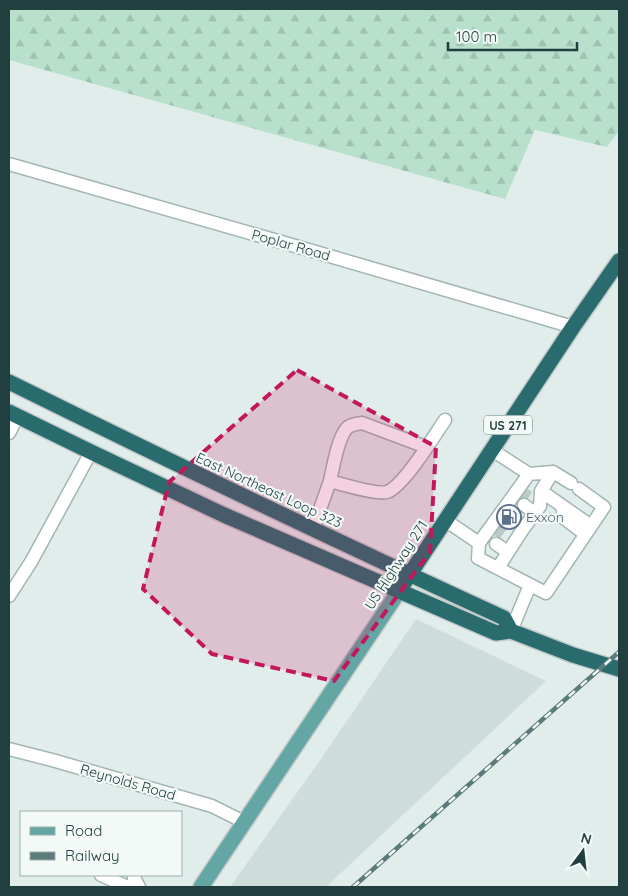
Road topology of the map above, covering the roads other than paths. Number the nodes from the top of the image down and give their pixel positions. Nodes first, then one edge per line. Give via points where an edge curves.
1 (9, 164) edge
2 (619, 261) edge
3 (573, 327) junction
4 (9, 382) edge
5 (14, 414) edge
6 (445, 420) dead end
7 (102, 428) junction
8 (9, 432) edge
9 (426, 447) junction
10 (492, 450) junction
11 (91, 452) junction
12 (553, 472) junction
13 (529, 474) junction
14 (330, 481) junction
15 (541, 491) junction
16 (234, 492) junction
17 (224, 515) junction
18 (505, 517) junction
19 (445, 520) junction
20 (525, 528) junction
21 (313, 529) junction
22 (588, 530) junction
23 (498, 568) junction
24 (409, 575) junction
25 (530, 585) junction
26 (399, 590) junction
27 (9, 596) edge
28 (511, 630) junction
29 (619, 669) edge
30 (9, 749) edge
31 (244, 822) junction
32 (103, 876) edge
33 (128, 887) edge
34 (201, 887) edge

1 - 3 street, Poplar Road
2 - 3 highway, US Highway 271 / US 271
3 - 10 highway, US Highway 271 / US 271
4 - 7 highway, East Northeast Loop 323
5 - 8 street
5 - 11 highway, East Northeast Loop 323
6 - 9 street
7 - 11 highway
7 - 16 highway, East Northeast Loop 323
9 - 14 street via 404,478 386,492
9 - 14 street via 362,423 353,424 346,428 340,442
10 - 13 street
10 - 19 highway, US Highway 271 / US 271
11 - 17 highway, East Northeast Loop 323
11 - 27 street
12 - 13 street
12 - 15 street
12 - 22 street via 604,507
13 - 18 street
14 - 21 street
15 - 20 street
15 - 22 street
16 - 17 highway
16 - 21 highway, East Northeast Loop 323
17 - 26 highway, East Northeast Loop 323
18 - 19 street
18 - 20 street
18 - 20 street
18 - 20 street
18 - 23 street via 478,558
19 - 24 highway, US Highway 271 / US 271
20 - 23 street
21 - 24 highway, East Northeast Loop 323
22 - 25 street via 546,593
23 - 25 street
24 - 26 highway, US Highway 271 / US 271
24 - 28 highway, East Northeast Loop 323 via 504,618
25 - 28 street
26 - 28 highway, East Northeast Loop 323 via 496,633
26 - 31 main road, US Highway 271 / US 271
28 - 29 highway, East Northeast Loop 323
30 - 31 street, Reynolds Road via 212,806
31 - 34 main road, US Highway 271 / US 271
32 - 33 street

